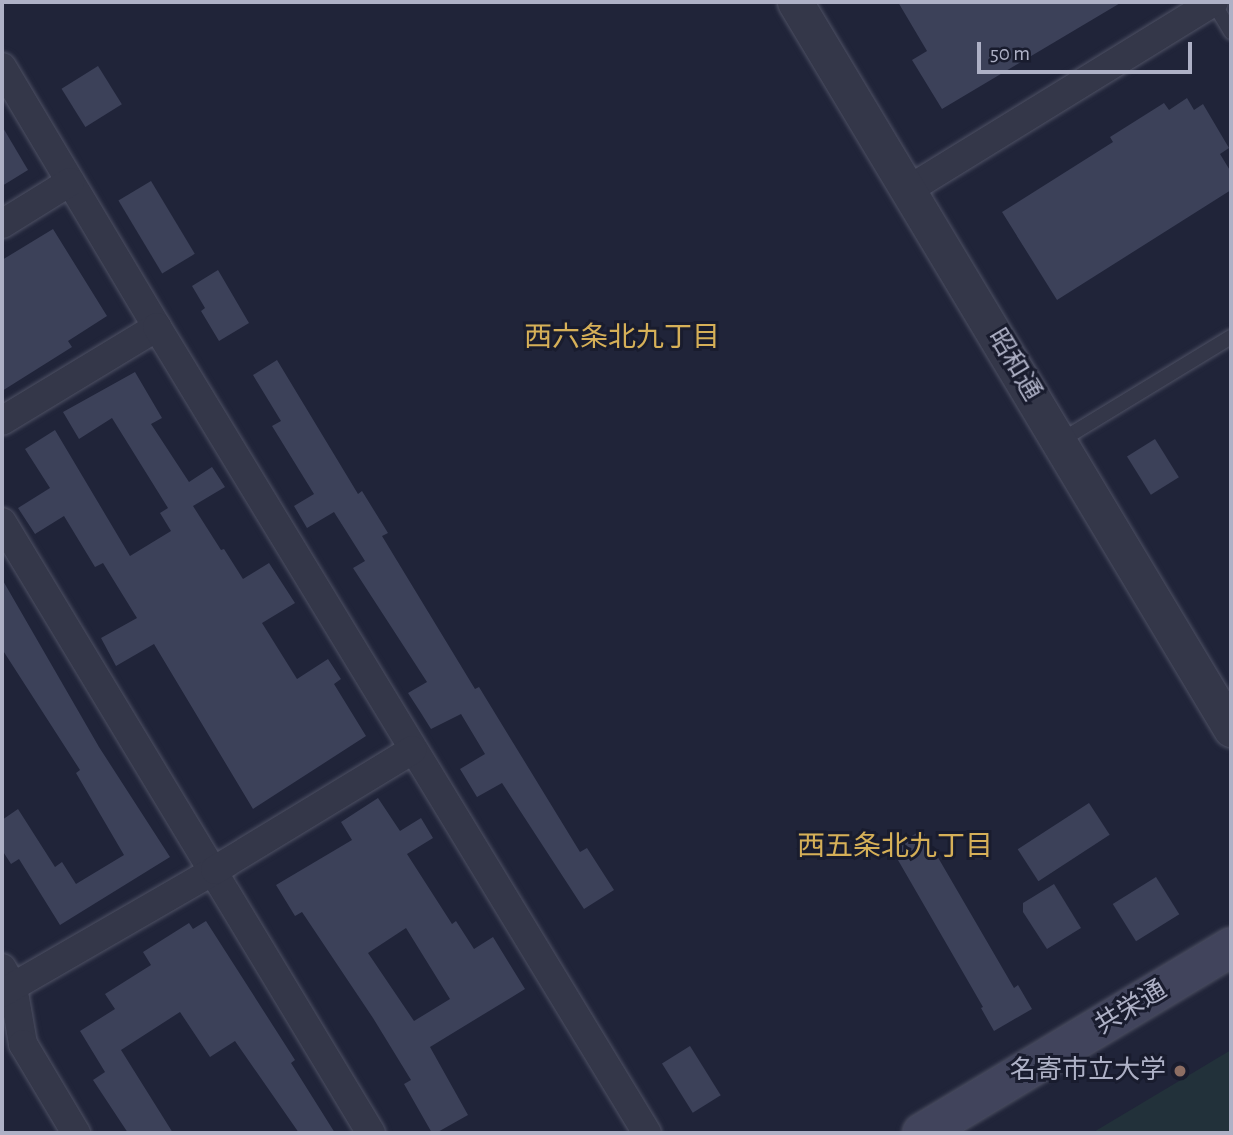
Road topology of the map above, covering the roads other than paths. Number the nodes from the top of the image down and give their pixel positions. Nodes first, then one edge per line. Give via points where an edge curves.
1 (795, 2) edge
2 (1214, 2) edge
3 (1231, 32) edge
4 (2, 67) edge
5 (70, 183) junction
6 (908, 190) junction
7 (2, 223) edge
8 (158, 327) junction
9 (1231, 337) edge
10 (2, 421) edge
11 (1060, 441) junction
12 (2, 522) edge
13 (1231, 729) edge
14 (412, 750) junction
15 (215, 870) junction
16 (1231, 947) edge
17 (5, 983) edge
18 (76, 1133) edge
19 (371, 1133) edge
20 (647, 1133) edge
21 (922, 1133) edge

1 - 6 street, 昭和通
2 - 3 lane
2 - 6 street
4 - 5 street
5 - 7 street
5 - 8 street
6 - 11 street, 昭和通
8 - 10 street
8 - 14 street
9 - 11 lane
11 - 13 street, 昭和通
12 - 15 street
14 - 15 street
14 - 20 street
15 - 17 street
15 - 19 street
16 - 21 main road, 共栄通
17 - 18 street via 23,1044

